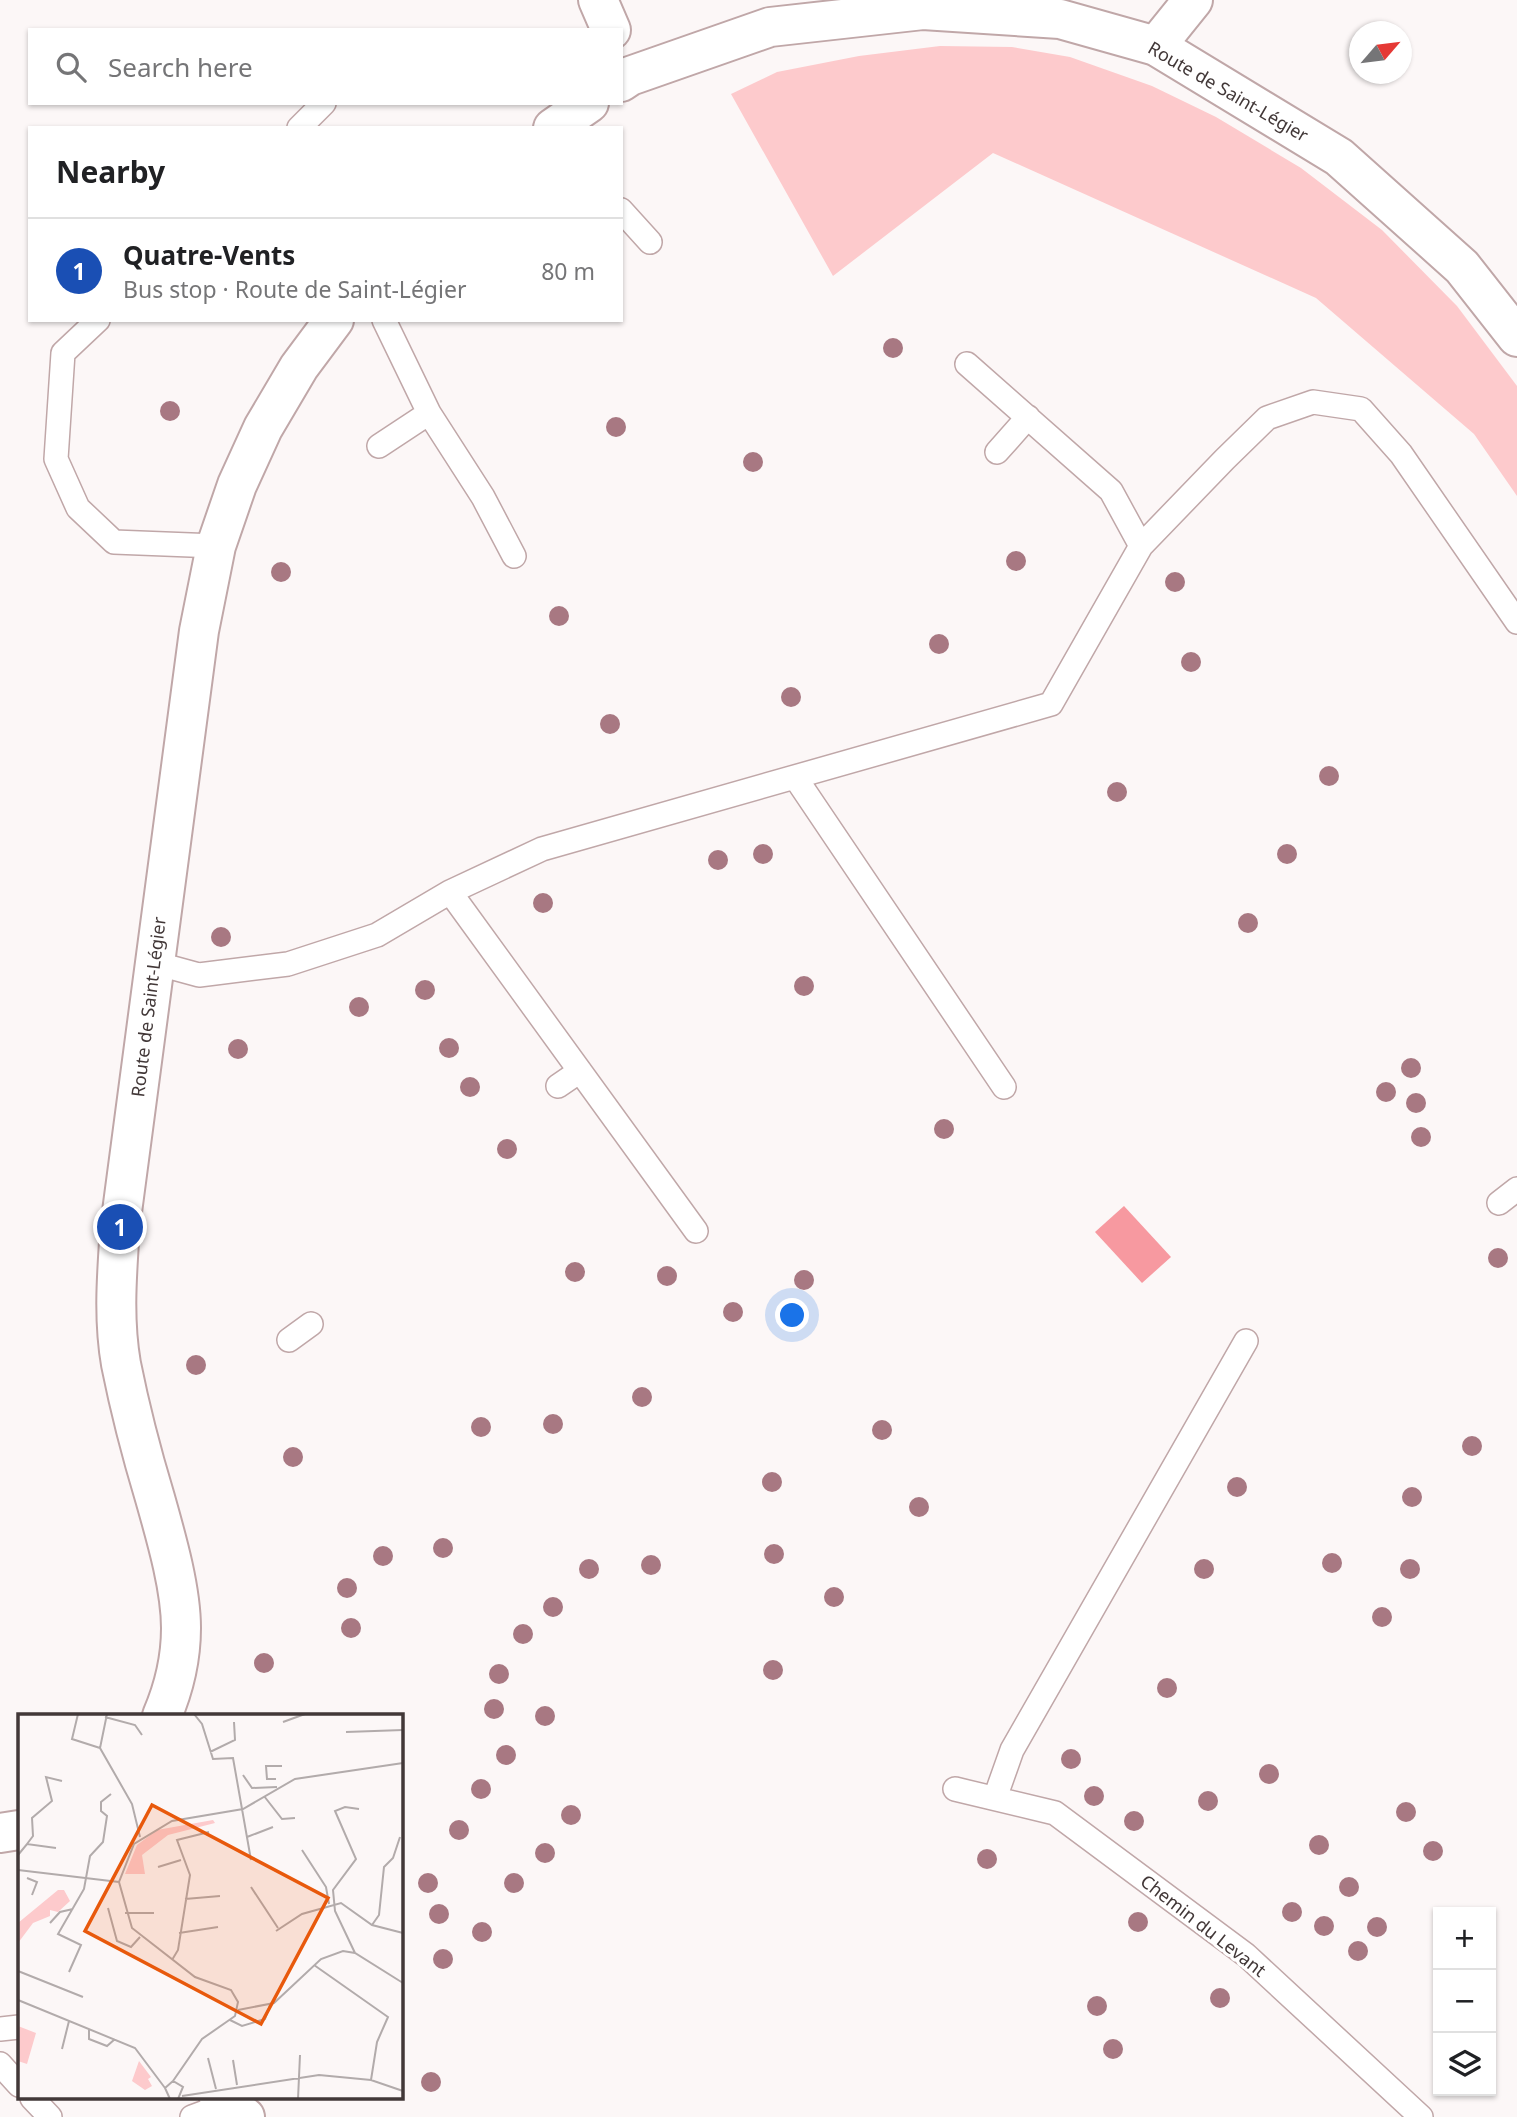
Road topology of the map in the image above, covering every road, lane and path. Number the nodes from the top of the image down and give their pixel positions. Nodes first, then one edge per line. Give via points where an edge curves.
1 (598, 0) edge
2 (1193, 0) edge
3 (610, 28) edge
4 (1156, 46) junction
5 (624, 71) edge
6 (322, 105) edge
7 (586, 105) edge
8 (301, 126) edge
9 (556, 126) edge
10 (623, 212) edge
11 (650, 242) dead end
12 (96, 322) edge
13 (333, 322) edge
14 (385, 322) edge
15 (1517, 337) edge
16 (967, 364) dead end
17 (429, 413) junction
18 (1028, 417) junction
19 (379, 446) dead end
20 (997, 452) dead end
21 (216, 546) junction
22 (1141, 546) junction
23 (514, 556) dead end
24 (1517, 622) edge
25 (794, 777) junction
26 (450, 892) junction
27 (155, 963) junction
28 (580, 1071) junction
29 (558, 1086) dead end
30 (1004, 1087) dead end
31 (696, 1231) dead end
32 (311, 1324) dead end
33 (289, 1340) dead end
34 (1246, 1341) dead end
35 (164, 1714) edge
36 (955, 1789) dead end
37 (995, 1798) junction
38 (18, 2027) edge
39 (0, 2029) edge
40 (0, 2064) edge
41 (18, 2083) edge
42 (34, 2100) edge
43 (50, 2117) edge
44 (1421, 2117) edge

1 - 3 main road
2 - 4 main road
4 - 5 main road, Route de Saint-Légier via 1060,19 923,10 770,27
4 - 15 main road, Route de Saint-Légier via 1339,158 1462,267
6 - 8 lane
7 - 9 main road
10 - 11 lane
12 - 21 lane via 63,353 56,459 78,508 114,542
13 - 21 main road, Route de Saint-Légier via 263,428
14 - 17 lane
16 - 18 lane
17 - 19 lane
17 - 23 lane
18 - 20 lane
18 - 22 lane via 1111,491
21 - 27 main road, Route de Saint-Légier via 199,631
22 - 24 lane via 1267,418 1313,402 1360,410 1432,486
22 - 25 lane via 1051,704
25 - 26 lane via 542,849
25 - 30 lane via 891,937
26 - 27 lane via 376,935 288,964 199,975
26 - 28 lane
27 - 35 main road, Route de Saint-Légier via 115,1306 126,1387 167,1540 180,1611 177,1667
28 - 29 lane
28 - 31 lane
32 - 33 lane
34 - 37 lane via 1012,1750
36 - 37 lane, Chemin du Levant
37 - 44 lane, Chemin du Levant via 1055,1813 1245,1955
38 - 39 lane
40 - 41 lane
42 - 43 lane

